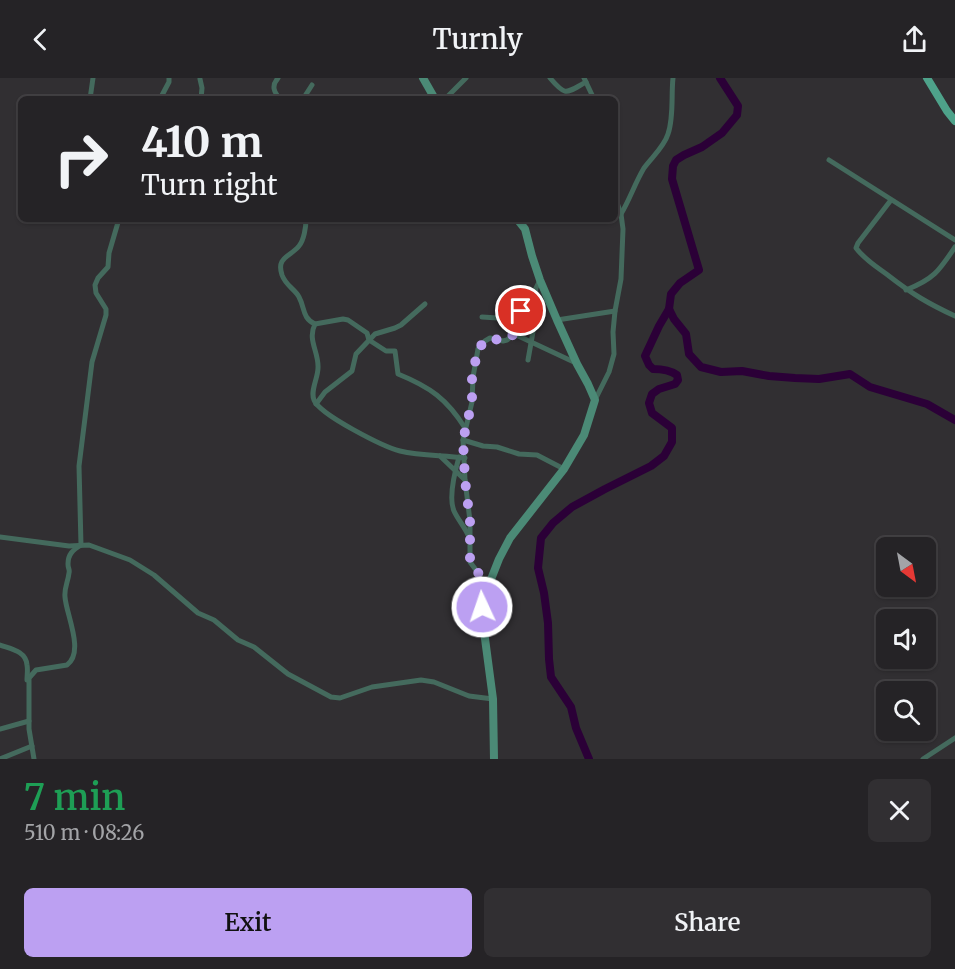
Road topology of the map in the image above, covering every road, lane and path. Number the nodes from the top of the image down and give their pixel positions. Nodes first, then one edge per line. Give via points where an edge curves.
1 (93, 78) edge
2 (169, 78) edge
3 (278, 78) edge
4 (423, 78) edge
5 (466, 78) edge
6 (550, 78) edge
7 (673, 78) edge
8 (927, 78) edge
9 (200, 79) edge
10 (585, 80) edge
11 (312, 85) dead end
12 (90, 96) edge
13 (162, 96) edge
14 (201, 96) edge
15 (278, 96) edge
16 (305, 96) edge
17 (433, 96) edge
18 (448, 96) edge
19 (593, 96) edge
20 (955, 121) edge
21 (829, 160) dead end
22 (891, 200) junction
23 (618, 206) edge
24 (621, 214) junction
25 (118, 222) edge
26 (306, 222) edge
27 (520, 222) edge
28 (955, 240) edge
29 (955, 247) edge
30 (540, 280) junction
31 (905, 290) junction
32 (425, 304) dead end
33 (533, 308) junction
34 (521, 311) junction
35 (615, 311) junction
36 (955, 316) edge
37 (482, 317) dead end
38 (557, 320) junction
39 (315, 324) junction
40 (514, 334) junction
41 (369, 340) junction
42 (530, 341) junction
43 (528, 360) dead end
44 (577, 364) junction
45 (595, 400) junction
46 (316, 404) junction
47 (465, 429) junction
48 (463, 440) junction
49 (440, 456) junction
50 (462, 457) junction
51 (564, 469) junction
52 (455, 470) junction
53 (465, 480) junction
54 (0, 537) edge
55 (470, 540) junction
56 (81, 545) junction
57 (486, 592) junction
58 (0, 645) edge
59 (28, 682) junction
60 (493, 699) junction
61 (29, 720) junction
62 (0, 729) edge
63 (955, 738) edge
64 (32, 746) junction
65 (0, 759) edge
66 (34, 759) edge
67 (494, 759) edge
68 (923, 759) edge

1 - 12 street
2 - 13 street
3 - 15 street via 274,90
4 - 17 street
5 - 18 street
6 - 10 street via 564,91
7 - 24 street via 667,137 637,181
8 - 20 main road
9 - 14 street
10 - 19 street
11 - 16 street
21 - 22 street
22 - 28 street
22 - 31 street via 856,248
23 - 24 street
24 - 35 street via 623,258
25 - 56 street via 108,267 95,285 106,315 92,362 81,446
26 - 39 street via 299,246 280,265 306,316
27 - 30 street via 525,228
29 - 31 street via 929,279
30 - 33 street
30 - 38 street
31 - 36 street
32 - 41 street via 401,325
33 - 34 street
33 - 42 street
34 - 37 street via 498,318
34 - 40 street
35 - 38 street
35 - 45 street via 614,354
38 - 44 street
39 - 41 street via 348,320 367,333
39 - 46 street via 312,338 318,367 313,395
40 - 42 street
40 - 47 street via 503,341 490,338 478,349
41 - 46 street via 356,354 352,371
41 - 47 street via 386,351 395,351 398,374 430,389 452,408
42 - 43 street
42 - 44 street
44 - 45 street
45 - 51 street via 584,435
46 - 49 street via 342,424 389,447
47 - 48 street
48 - 50 street
48 - 51 street via 537,455
49 - 50 street
49 - 52 street
50 - 52 street
50 - 53 street
51 - 57 street via 510,538
52 - 53 street
52 - 55 street via 451,501
53 - 55 street
54 - 56 street
55 - 57 street via 470,562
56 - 59 street via 70,555 64,591 75,640 72,660 68,665 36,670
56 - 60 street via 136,563 198,613 254,647 288,674 331,697 421,680 469,696
57 - 60 street via 482,616
58 - 59 street via 23,655
59 - 61 street
60 - 67 street
61 - 62 street
61 - 64 street
63 - 68 street
64 - 65 street
64 - 66 street

